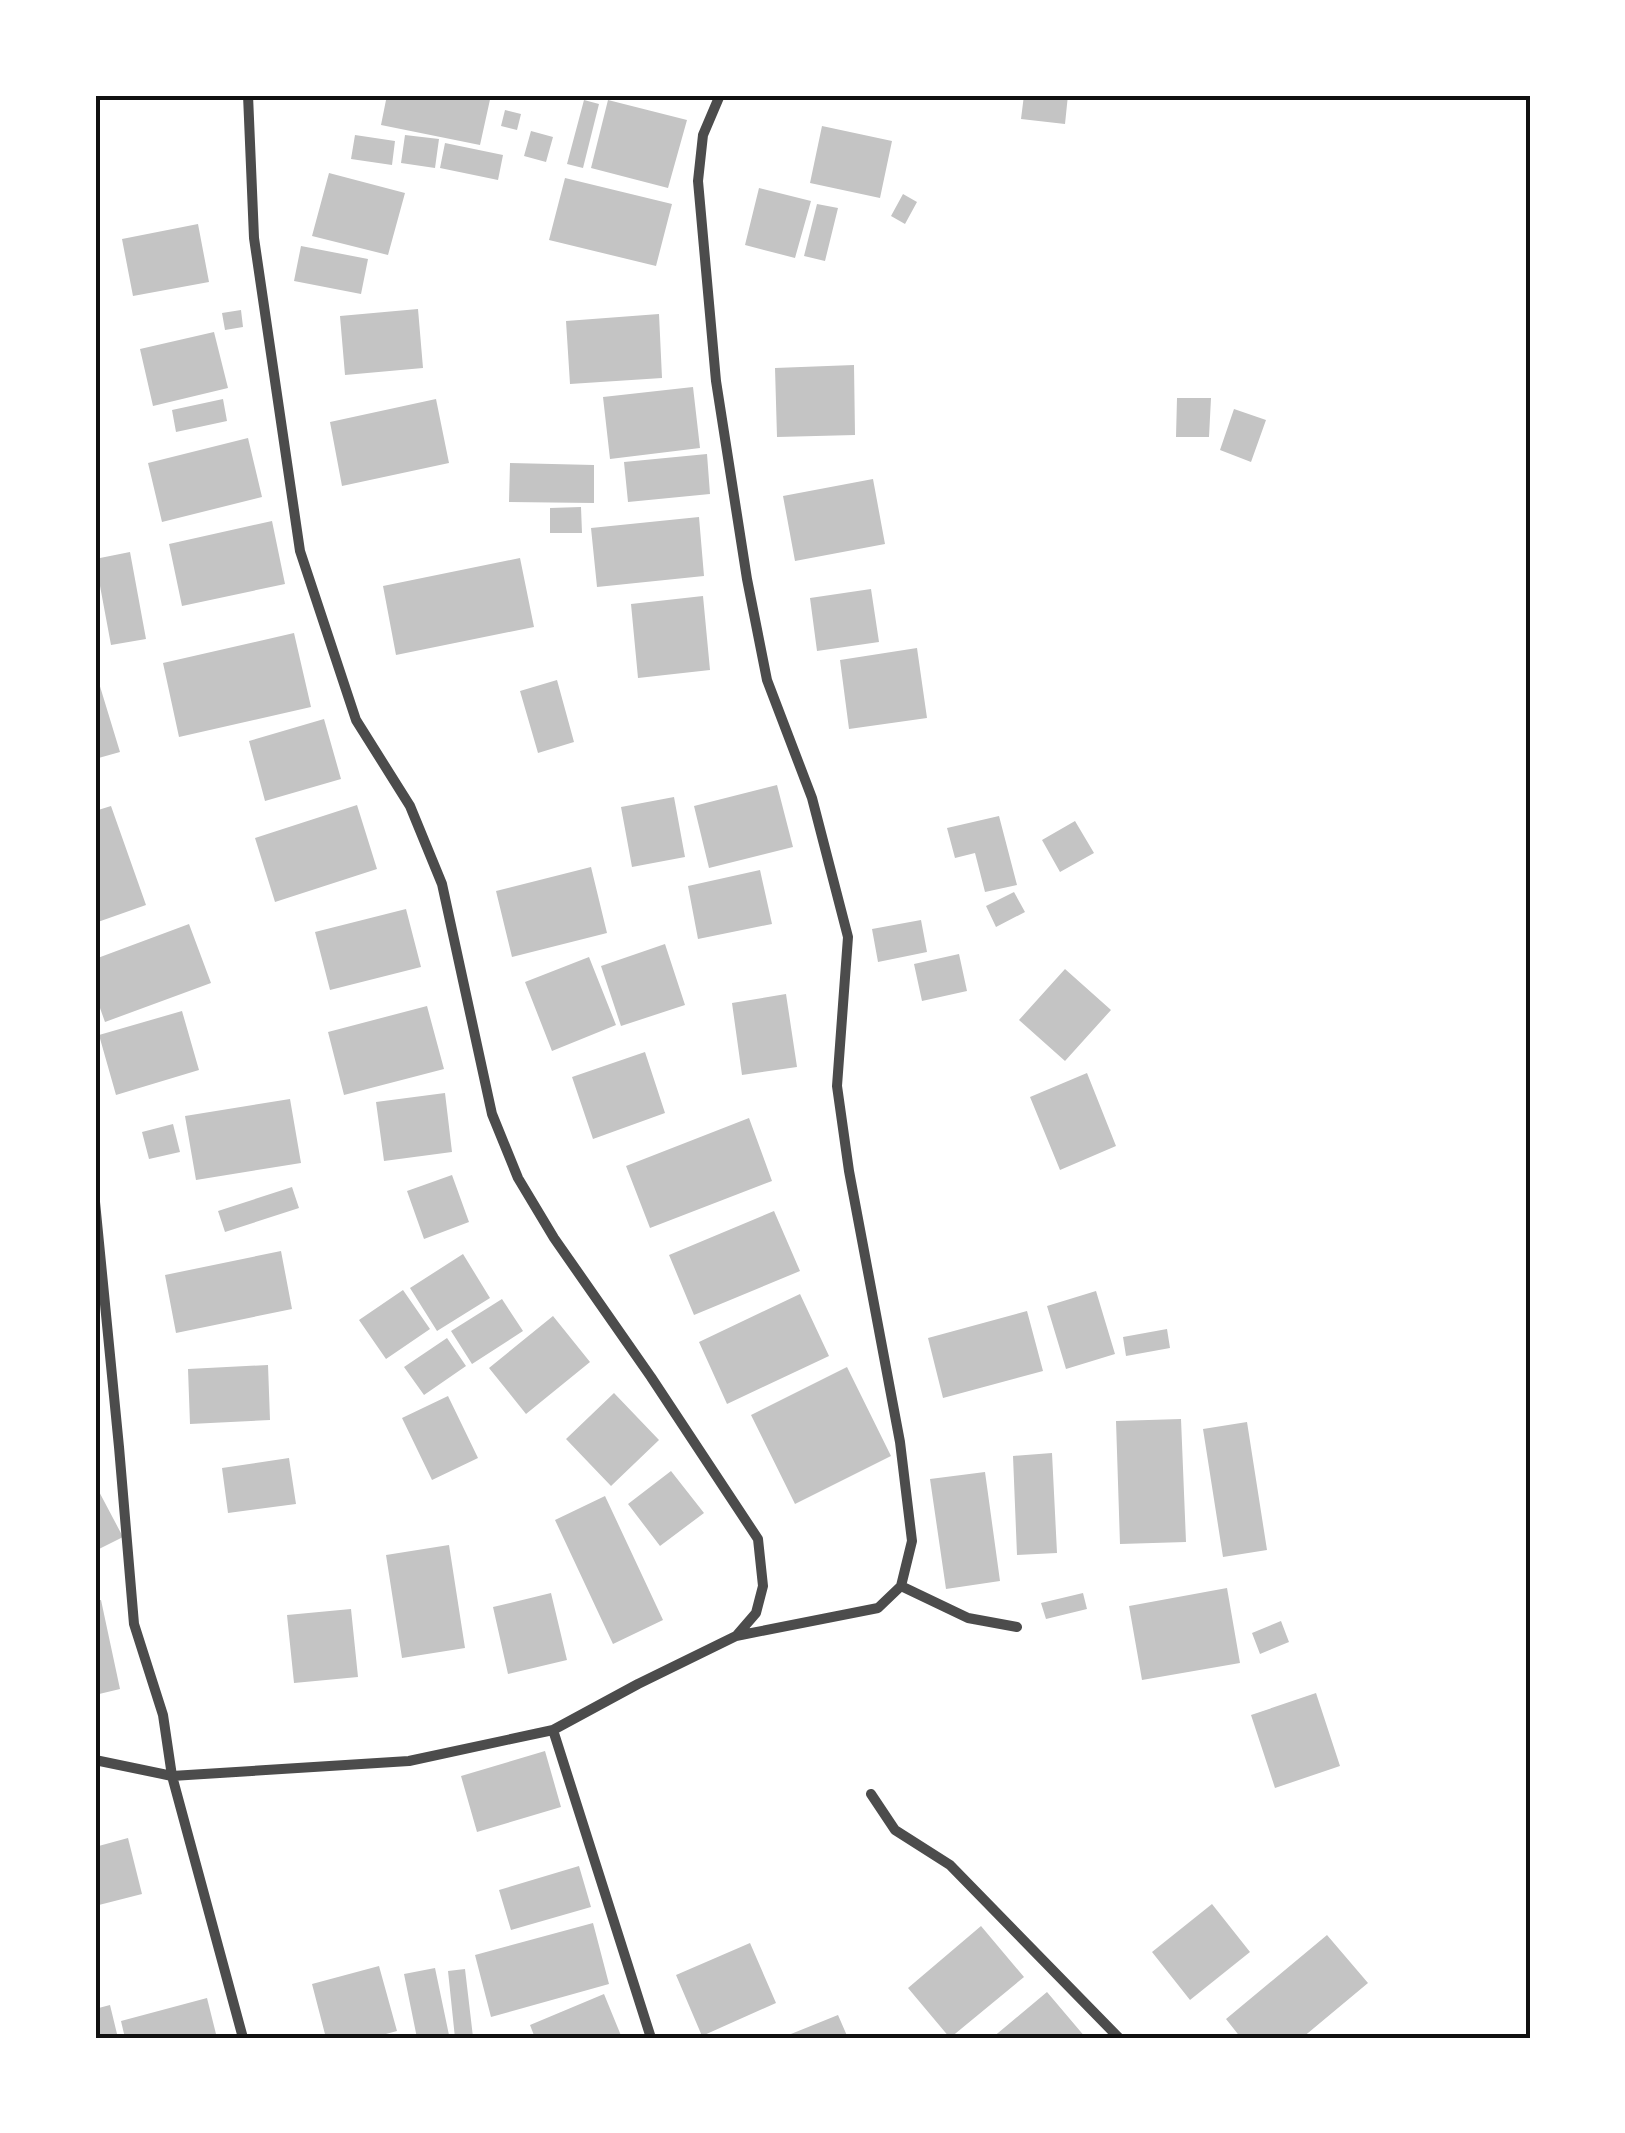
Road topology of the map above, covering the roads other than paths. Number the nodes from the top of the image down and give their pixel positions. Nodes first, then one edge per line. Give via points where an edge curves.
1 (248, 95) edge
2 (720, 95) edge
3 (95, 1202) edge
4 (900, 1586) junction
5 (1016, 1627) dead end
6 (736, 1636) junction
7 (553, 1730) junction
8 (95, 1760) edge
9 (172, 1776) junction
10 (870, 1794) dead end
11 (243, 2038) edge
12 (651, 2038) edge
13 (1118, 2038) edge

1 - 6 street via 254,238 300,551 356,720 410,806 442,884 492,1114 518,1178 758,1539 762,1586 756,1613
2 - 4 street via 703,135 698,182 716,382 767,680 812,798 848,937 838,1086 900,1442 912,1542
3 - 9 street via 134,1624 163,1714
4 - 5 street via 968,1618
4 - 6 street via 878,1608
6 - 7 street
7 - 9 street via 410,1761
7 - 12 street
8 - 9 street
9 - 11 street
10 - 13 street via 896,1830 950,1864

